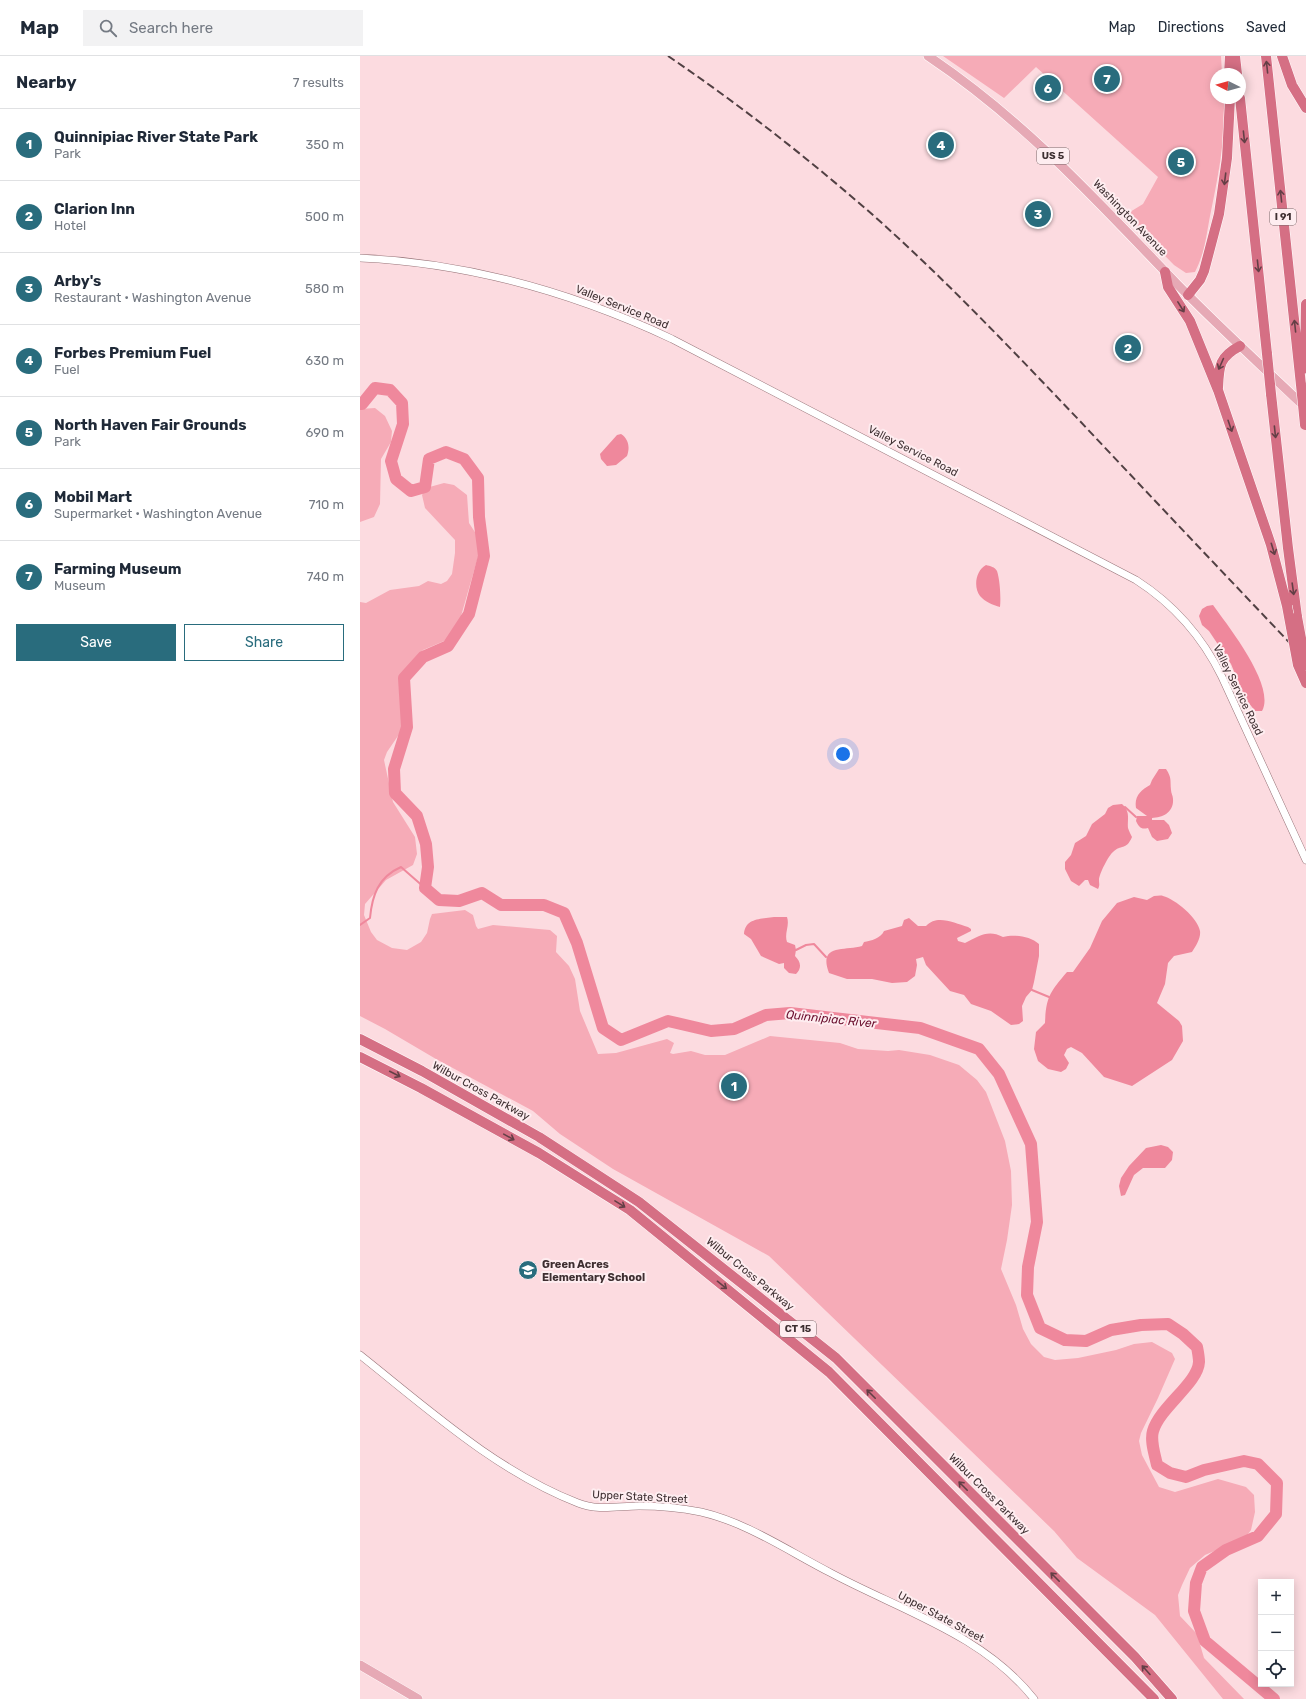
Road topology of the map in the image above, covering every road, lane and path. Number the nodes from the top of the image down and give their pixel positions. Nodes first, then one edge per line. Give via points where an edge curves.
1 (928, 56) edge
2 (1230, 56) edge
3 (1236, 56) edge
4 (1266, 56) edge
5 (1282, 56) edge
6 (1229, 68) edge
7 (1237, 68) edge
8 (1230, 104) edge
9 (1241, 104) edge
10 (1306, 108) edge
11 (360, 258) edge
12 (1165, 272) junction
13 (1188, 295) junction
14 (1306, 304) edge
15 (1240, 346) junction
16 (1301, 382) junction
17 (1218, 390) junction
18 (1306, 408) edge
19 (1306, 429) edge
20 (1306, 665) edge
21 (1306, 683) edge
22 (1306, 860) edge
23 (360, 1039) edge
24 (360, 1057) edge
25 (360, 1355) edge
26 (360, 1665) edge
27 (418, 1699) edge
28 (1034, 1699) edge
29 (1154, 1699) edge
30 (1172, 1699) edge

1 - 12 main road, Washington Avenue / US 5 via 978,91 1042,146
2 - 6 highway
3 - 7 highway
16 -> 4 highway, I 91
5 - 10 highway via 1292,86
8 -> 13 highway via 1227,158 1219,214 1203,274
9 -> 20 highway, bridge via 1288,548
11 - 22 street, Valley Service Road via 438,265 481,274 560,295 641,324 1136,580 1179,614 1208,651
12 - 13 main road, Washington Avenue / US 5
12 -> 17 highway via 1168,287 1190,321
13 - 15 main road, Washington Avenue / US 5
14 - 16 highway via 1305,359
15 -> 17 highway via 1228,353 1221,362
15 - 18 main road, Washington Avenue / US 5
16 - 19 highway, I 91, bridge
17 -> 21 highway, bridge via 1271,545 1298,665
30 -> 23 highway, Wilbur Cross Parkway / CT 15 via 1135,1657 836,1358 640,1202 539,1137
24 -> 29 highway, CT 15 via 539,1153 630,1210 829,1372
25 - 28 street, Upper State Street via 490,1455 562,1496 594,1508 676,1508 730,1520 962,1639 982,1651 1013,1676
26 - 27 main road

